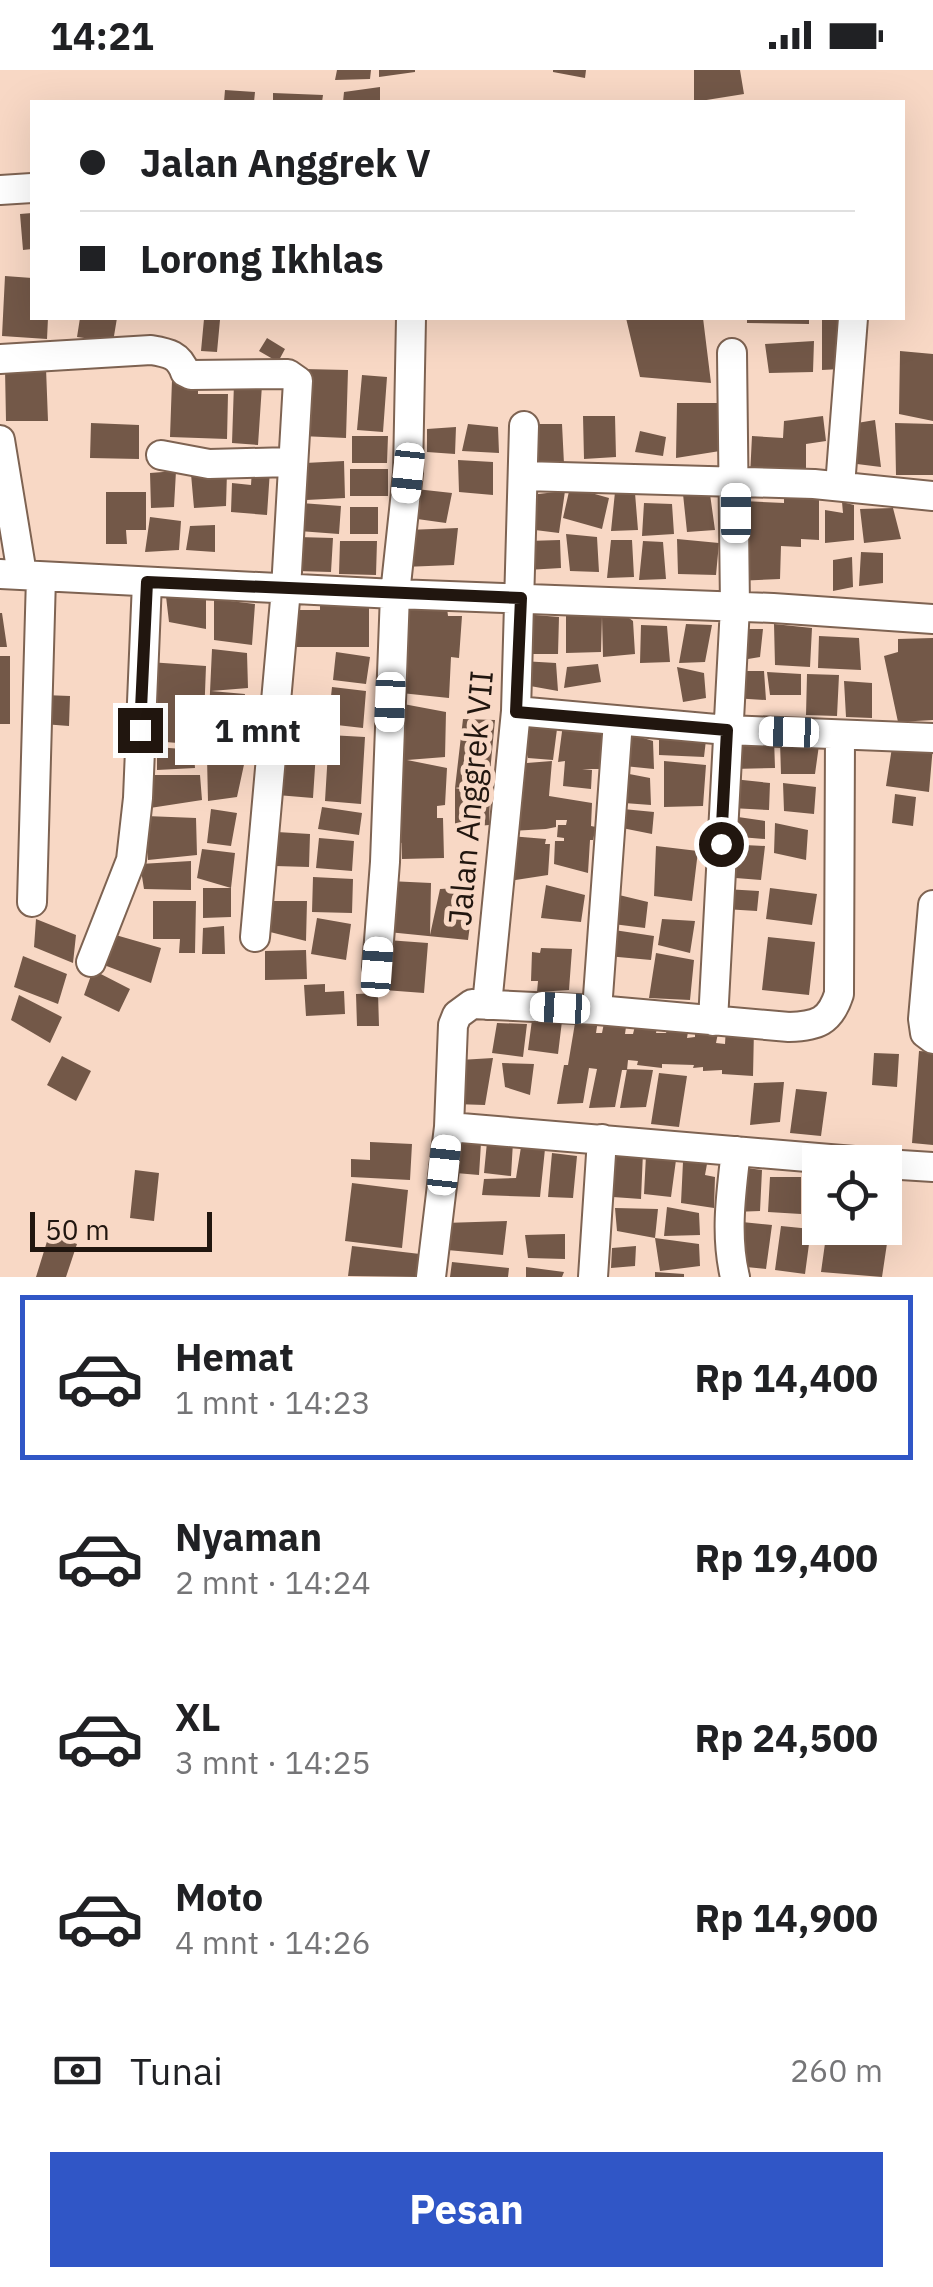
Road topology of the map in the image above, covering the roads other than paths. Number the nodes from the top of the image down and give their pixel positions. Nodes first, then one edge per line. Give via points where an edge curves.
1 (30, 188) edge
2 (0, 190) edge
3 (411, 320) edge
4 (853, 320) edge
5 (732, 354) dead end
6 (0, 358) edge
7 (524, 426) dead end
8 (0, 440) edge
9 (161, 455) dead end
10 (291, 462) junction
11 (523, 476) junction
12 (736, 482) junction
13 (840, 486) junction
14 (933, 496) edge
15 (21, 575) edge
16 (147, 582) junction
17 (286, 588) junction
18 (395, 594) junction
19 (521, 598) junction
20 (735, 607) junction
21 (933, 619) edge
22 (516, 712) junction
23 (618, 721) junction
24 (727, 730) junction
25 (840, 735) junction
26 (933, 738) edge
27 (32, 902) dead end
28 (933, 905) edge
29 (254, 937) dead end
30 (91, 962) dead end
31 (377, 967) dead end
32 (487, 1004) junction
33 (597, 1010) junction
34 (713, 1020) junction
35 (932, 1039) edge
36 (448, 1127) junction
37 (602, 1139) junction
38 (736, 1151) junction
39 (802, 1158) edge
40 (902, 1165) edge
41 (933, 1167) edge
42 (431, 1277) edge
43 (593, 1277) edge
44 (735, 1277) edge

1 - 2 street
3 - 18 street via 408,473
4 - 13 street
5 - 12 street
6 - 10 street via 152,350 175,356 191,374 288,374 298,381
7 - 11 street, Jalan Anggrek VII
8 - 15 street
9 - 10 street via 209,464
10 - 17 street
11 - 12 street
11 - 19 street, Jalan Anggrek VII
12 - 13 street
12 - 20 street
13 - 14 street
15 - 16 street
15 - 27 street
16 - 17 street
16 - 30 street via 131,860
17 - 18 street
17 - 29 street
18 - 19 street
18 - 31 street
19 - 20 street
19 - 22 street, Jalan Anggrek VII
20 - 21 street
20 - 24 street
22 - 23 street
22 - 32 street, Jalan Anggrek VII
23 - 24 street
23 - 33 street
24 - 25 street
24 - 34 street
25 - 26 street
25 - 34 street via 834,1010 813,1026
28 - 35 street via 923,1019
32 - 33 street
32 - 36 street via 463,1009 453,1025
33 - 34 street
36 - 37 street
36 - 42 street
37 - 38 street
37 - 43 street
38 - 39 street
38 - 44 street via 728,1219
40 - 41 street

